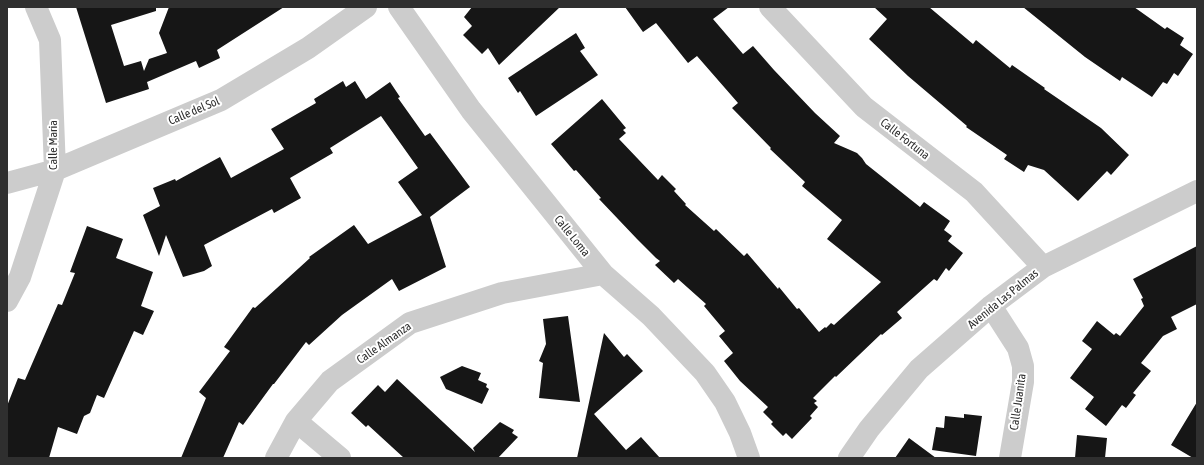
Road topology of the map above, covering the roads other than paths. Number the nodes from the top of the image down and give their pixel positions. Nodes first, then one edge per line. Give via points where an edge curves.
1 (36, 7) edge
2 (366, 7) edge
3 (399, 7) edge
4 (770, 7) edge
5 (55, 170) junction
6 (7, 183) edge
7 (1197, 191) edge
8 (1043, 267) junction
9 (602, 274) junction
10 (7, 301) edge
11 (991, 306) junction
12 (296, 421) junction
13 (276, 458) edge
14 (340, 458) edge
15 (749, 458) edge
16 (849, 458) edge
17 (1010, 458) edge

1 - 5 street, Calle Maria via 50,40
2 - 5 street, Calle del Sol via 308,48 221,100
3 - 9 street, Calle Loma via 471,110
4 - 8 street, Calle Fortuna via 864,107 974,192
5 - 6 street, Calle del Sol
5 - 10 street, Calle Maria via 20,278
7 - 8 street, Avenida Las Palmas
8 - 11 street, Avenida Las Palmas
9 - 12 street, Calle Almanza via 502,293 410,323 330,381
9 - 15 street, Calle Loma via 651,316 705,373 725,402
11 - 16 street, Avenida Las Palmas via 919,369 869,429
11 - 17 street, Calle Juanita via 1018,348 1023,366 1023,382
12 - 13 street, Calle Almanza
12 - 14 street

